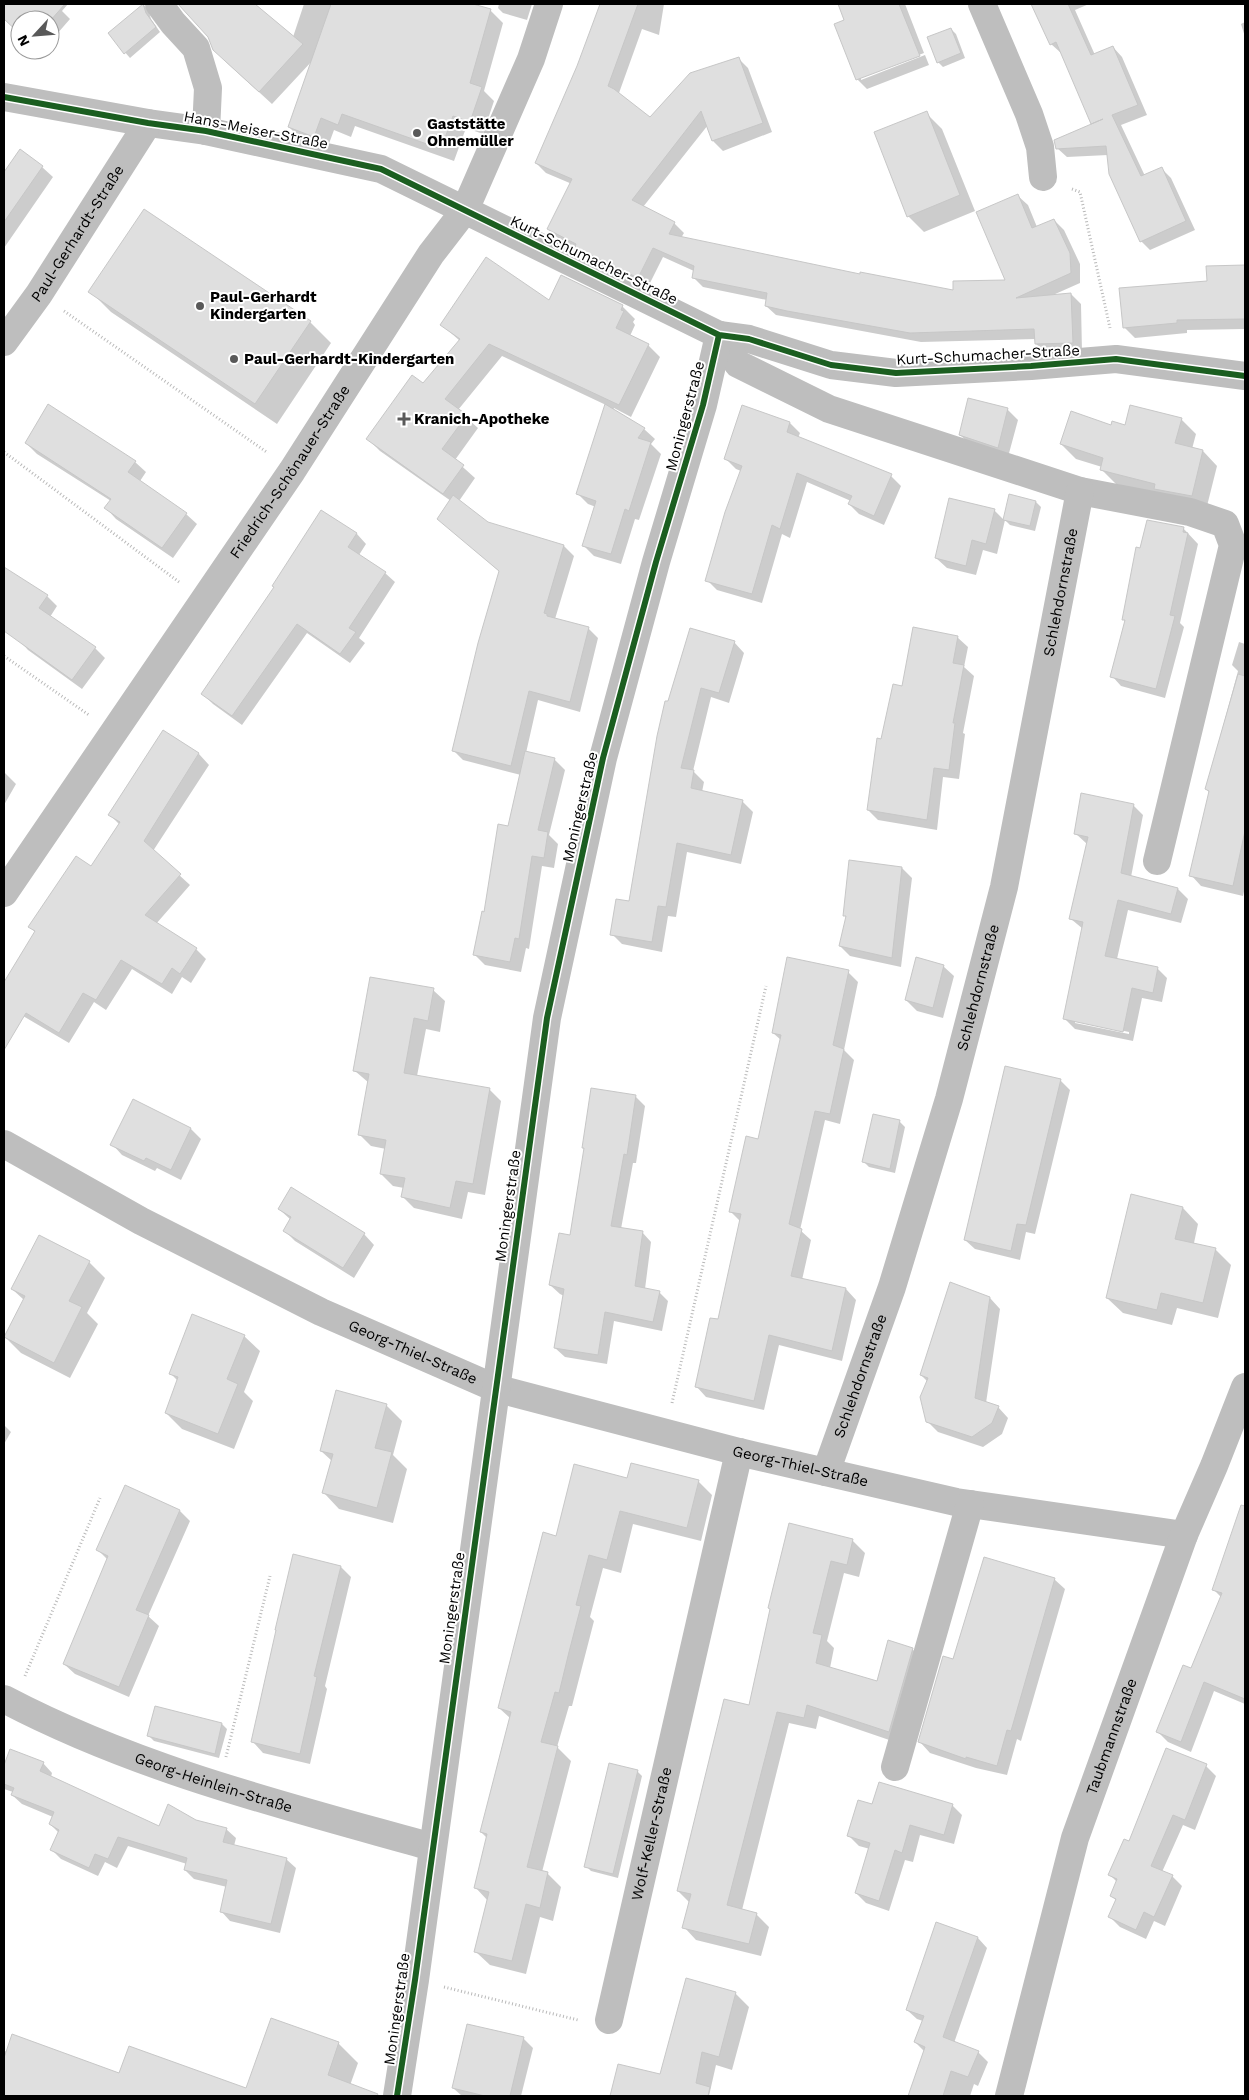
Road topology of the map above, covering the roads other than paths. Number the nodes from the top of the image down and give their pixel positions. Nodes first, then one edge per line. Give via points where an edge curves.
1 (159, 4) edge
2 (549, 4) edge
3 (982, 4) edge
4 (4, 98) edge
5 (148, 123) junction
6 (206, 131) junction
7 (1043, 177) dead end
8 (465, 210) junction
9 (719, 335) junction
10 (4, 342) edge
11 (1245, 376) edge
12 (1080, 491) junction
13 (1157, 861) dead end
14 (4, 893) edge
15 (4, 1144) edge
16 (1245, 1387) edge
17 (495, 1388) junction
18 (740, 1452) junction
19 (826, 1472) junction
20 (970, 1504) junction
21 (1184, 1535) junction
22 (8, 1702) edge
23 (895, 1767) dead end
24 (432, 1847) junction
25 (609, 2020) road end
26 (397, 2096) edge
27 (1008, 2096) edge

1 - 6 street via 196,48 208,88
2 - 8 street, Friedrich-Schönauer-Straße via 532,59
3 - 7 street via 1029,114 1040,147
4 - 5 street, Hans-Meiser-Straße
5 - 6 street, Hans-Meiser-Straße
5 - 10 street, Paul-Gerhardt-Straße via 39,294
6 - 8 street, Hans-Meiser-Straße via 381,168
8 - 9 street, Kurt-Schumacher-Straße
8 - 14 street, Friedrich-Schönauer-Straße via 431,254 292,471
9 - 11 street, Kurt-Schumacher-Straße via 749,339 831,365 896,374 1116,359
9 - 12 street via 738,364 829,409
9 - 17 street, Moningerstraße via 703,405 603,758 549,1008
12 - 13 street via 1190,512 1225,524 1233,545
12 - 19 street, Schlehdornstraße via 1004,887 949,1099 892,1287
15 - 17 street, Georg-Thiel-Straße via 141,1220 321,1312
16 - 21 street, Taubmannstraße
17 - 18 street, Georg-Thiel-Straße
17 - 24 street, Moningerstraße
18 - 19 street, Georg-Thiel-Straße
18 - 25 street, Wolf-Keller-Straße
19 - 20 street, Georg-Thiel-Straße
20 - 21 street, Georg-Thiel-Straße
20 - 23 street
21 - 27 street, Taubmannstraße via 1074,1838
22 - 24 street, Georg-Heinlein-Straße via 105,1747 219,1787
24 - 26 street, Moningerstraße

